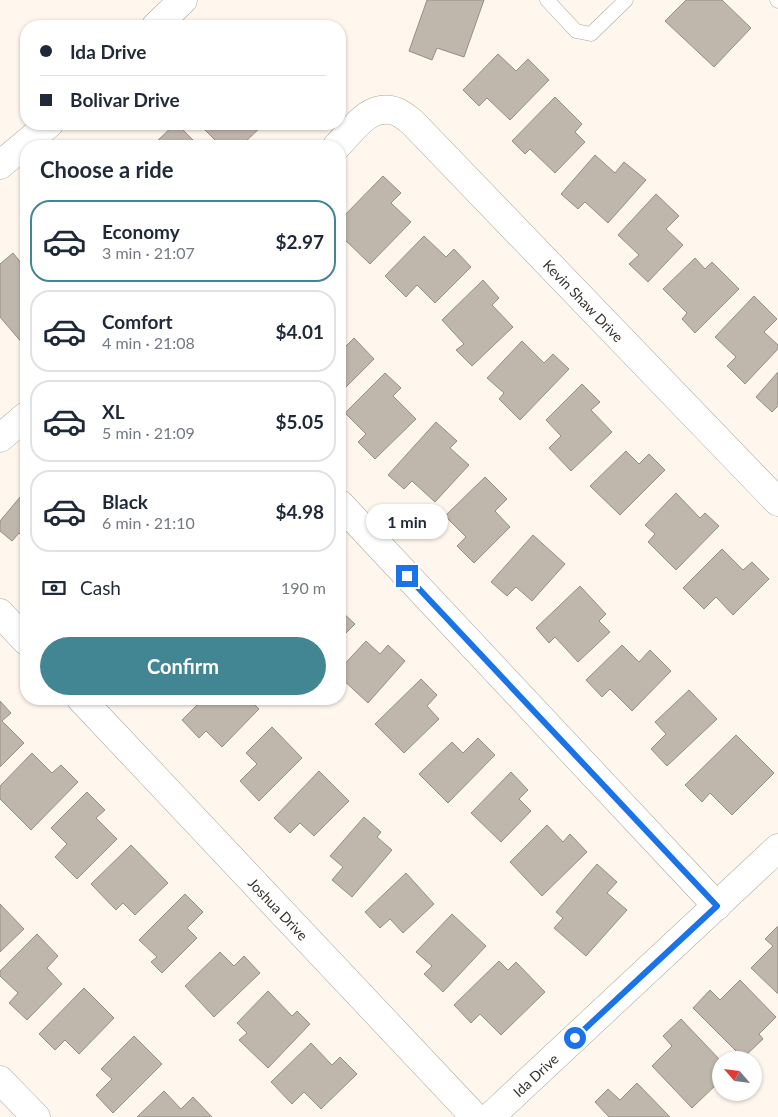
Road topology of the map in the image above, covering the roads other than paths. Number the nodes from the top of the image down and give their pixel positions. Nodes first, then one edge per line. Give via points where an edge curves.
1 (183, 0) edge
2 (547, 0) edge
3 (626, 0) edge
4 (162, 20) edge
5 (42, 130) edge
6 (30, 140) edge
7 (343, 140) edge
8 (20, 148) edge
9 (0, 165) edge
10 (20, 421) edge
11 (0, 438) edge
12 (778, 502) edge
13 (346, 510) edge
14 (0, 613) edge
15 (20, 634) edge
16 (87, 705) edge
17 (778, 848) edge
18 (717, 906) junction
19 (0, 1080) edge
20 (36, 1117) edge
21 (475, 1117) edge
22 (490, 1117) edge

1 - 4 street
2 - 3 lane via 576,31 591,34
5 - 6 street
7 - 12 street, Kevin Shaw Drive via 366,115 383,109 396,111 412,122
8 - 9 street
10 - 11 street
13 - 18 street
14 - 15 street
16 - 21 street, Joshua Drive
17 - 18 street, Ida Drive
18 - 22 street, Ida Drive
19 - 20 street

